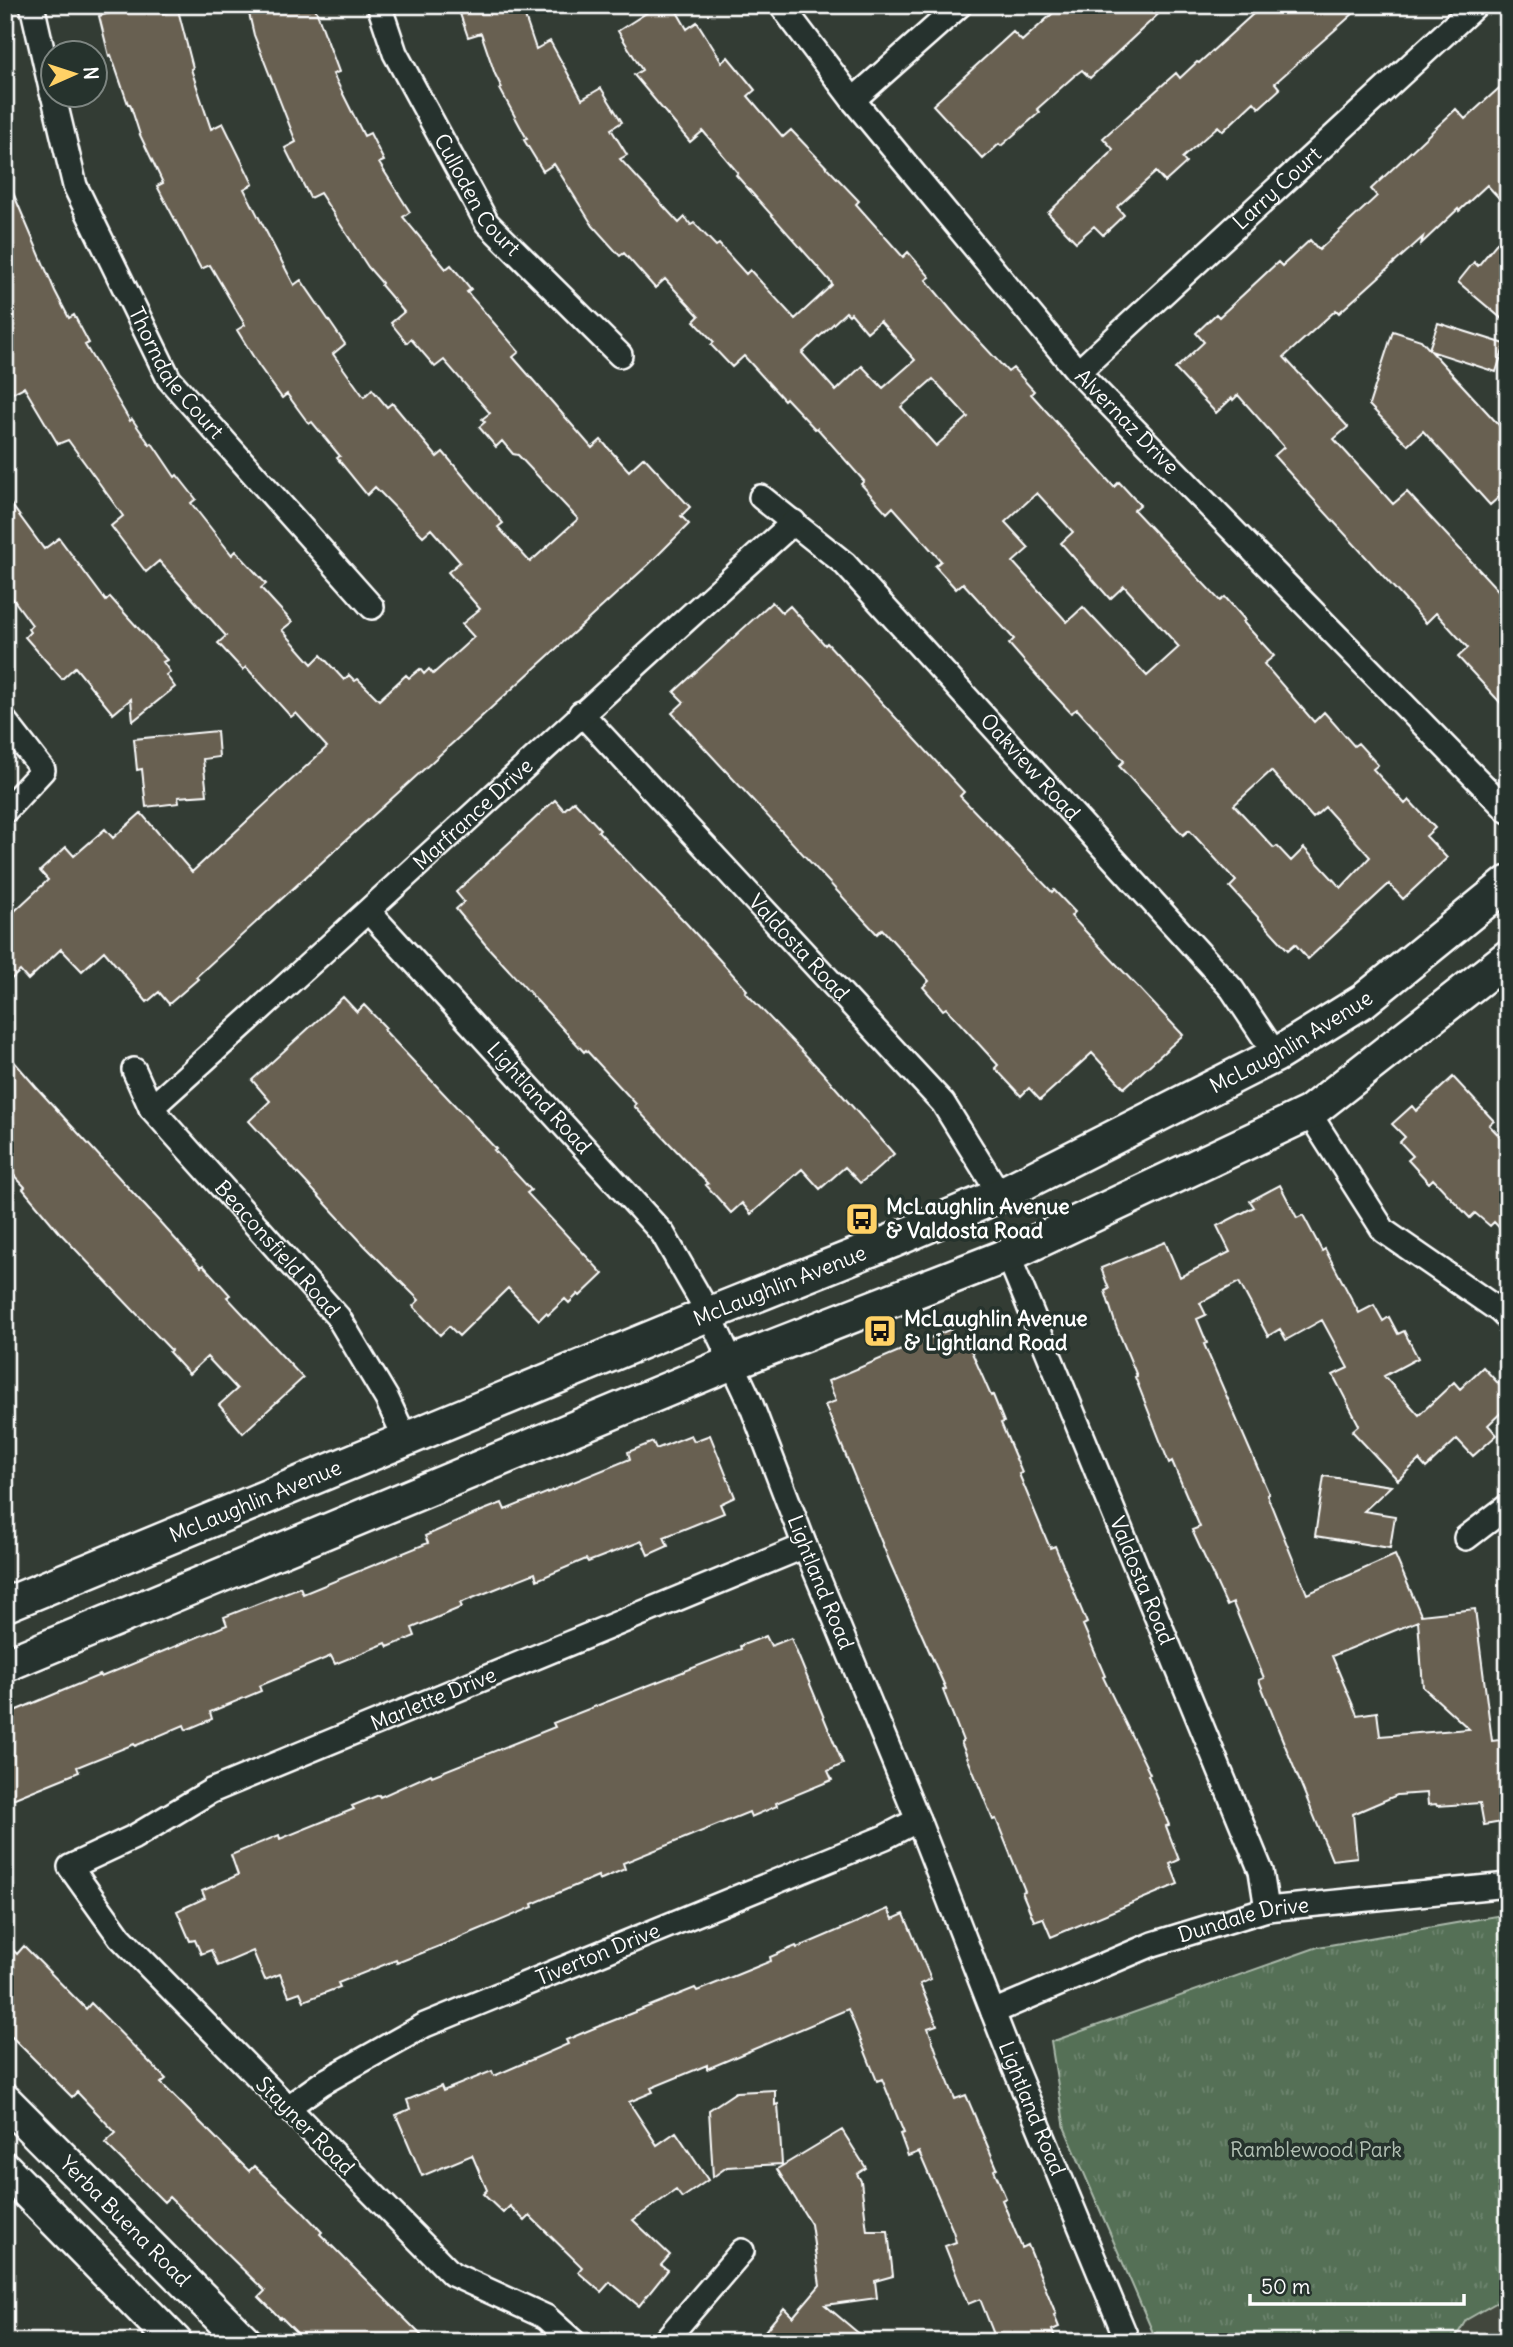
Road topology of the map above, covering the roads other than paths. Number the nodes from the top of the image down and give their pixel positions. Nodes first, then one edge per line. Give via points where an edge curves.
1 (32, 5) edge
2 (379, 5) edge
3 (781, 5) edge
4 (960, 5) edge
5 (1476, 5) edge
6 (40, 38) edge
7 (853, 100) junction
8 (56, 108) edge
9 (620, 355) dead end
10 (1078, 372) junction
11 (761, 497) dead end
12 (794, 522) junction
13 (372, 607) dead end
14 (581, 713) junction
15 (5, 721) edge
16 (5, 811) edge
17 (1508, 811) edge
18 (1508, 883) edge
19 (369, 912) junction
20 (1508, 957) edge
21 (1276, 1055) junction
22 (134, 1070) dead end
23 (151, 1108) junction
24 (1309, 1113) junction
25 (1000, 1195) junction
26 (1008, 1255) junction
27 (709, 1314) junction
28 (1508, 1319) edge
29 (731, 1363) junction
30 (406, 1440) junction
31 (1508, 1506) edge
32 (1466, 1538) dead end
33 (805, 1546) junction
34 (5, 1605) edge
35 (5, 1665) edge
36 (918, 1820) junction
37 (70, 1867) joint
38 (1508, 1885) edge
39 (1267, 1909) junction
40 (993, 2012) junction
41 (5, 2101) edge
42 (287, 2108) junction
43 (5, 2169) edge
44 (742, 2251) dead end
45 (175, 2342) edge
46 (246, 2342) edge
47 (574, 2342) edge
48 (664, 2342) edge
49 (1128, 2342) edge

1 - 6 street, Thorndale Court
2 - 9 street, Culloden Court via 394,53 487,223
3 - 7 street, Alvernaz Drive
4 - 7 street
5 - 10 street, Larry Court
7 - 10 street, Alvernaz Drive
8 - 13 street, Thorndale Court via 75,186 169,379
10 - 17 street, Alvernaz Drive
11 - 12 street, Oakview Road
12 - 14 street, Marfrance Drive
12 - 21 street, Oakview Road via 845,565 1232,989
14 - 19 street, Marfrance Drive
14 - 25 street, Valdosta Road via 943,1103
15 - 16 street via 43,770
18 - 21 main road, McLaughlin Avenue via 1363,1001
19 - 23 street, Marfrance Drive
19 - 27 street, Lightland Road via 663,1234
20 - 24 main road
21 - 25 main road, McLaughlin Avenue
22 - 23 street, Beaconsfield Road
23 - 30 street, Beaconsfield Road via 338,1317
24 - 26 main road
24 - 28 street via 1384,1231
25 - 27 main road, McLaughlin Avenue
26 - 29 main road
26 - 39 street, Valdosta Road via 1261,1871
27 - 29 street, Lightland Road
27 - 30 main road, McLaughlin Avenue
29 - 33 street, Lightland Road
29 - 35 main road
30 - 34 main road, McLaughlin Avenue
31 - 32 street
33 - 36 street, Lightland Road
33 - 37 street, Marlette Drive via 211,1791 134,1837
36 - 40 street, Lightland Road
36 - 42 street, Tiverton Drive via 425,2025
37 - 42 street, Stayner Road via 120,1937
38 - 39 street, Dundale Drive
39 - 40 street, Dundale Drive via 1153,1944
40 - 49 street, Lightland Road
41 - 46 main road, Yerba Buena Road
42 - 47 street, Stayner Road via 452,2274 546,2317
43 - 45 main road
44 - 48 street

